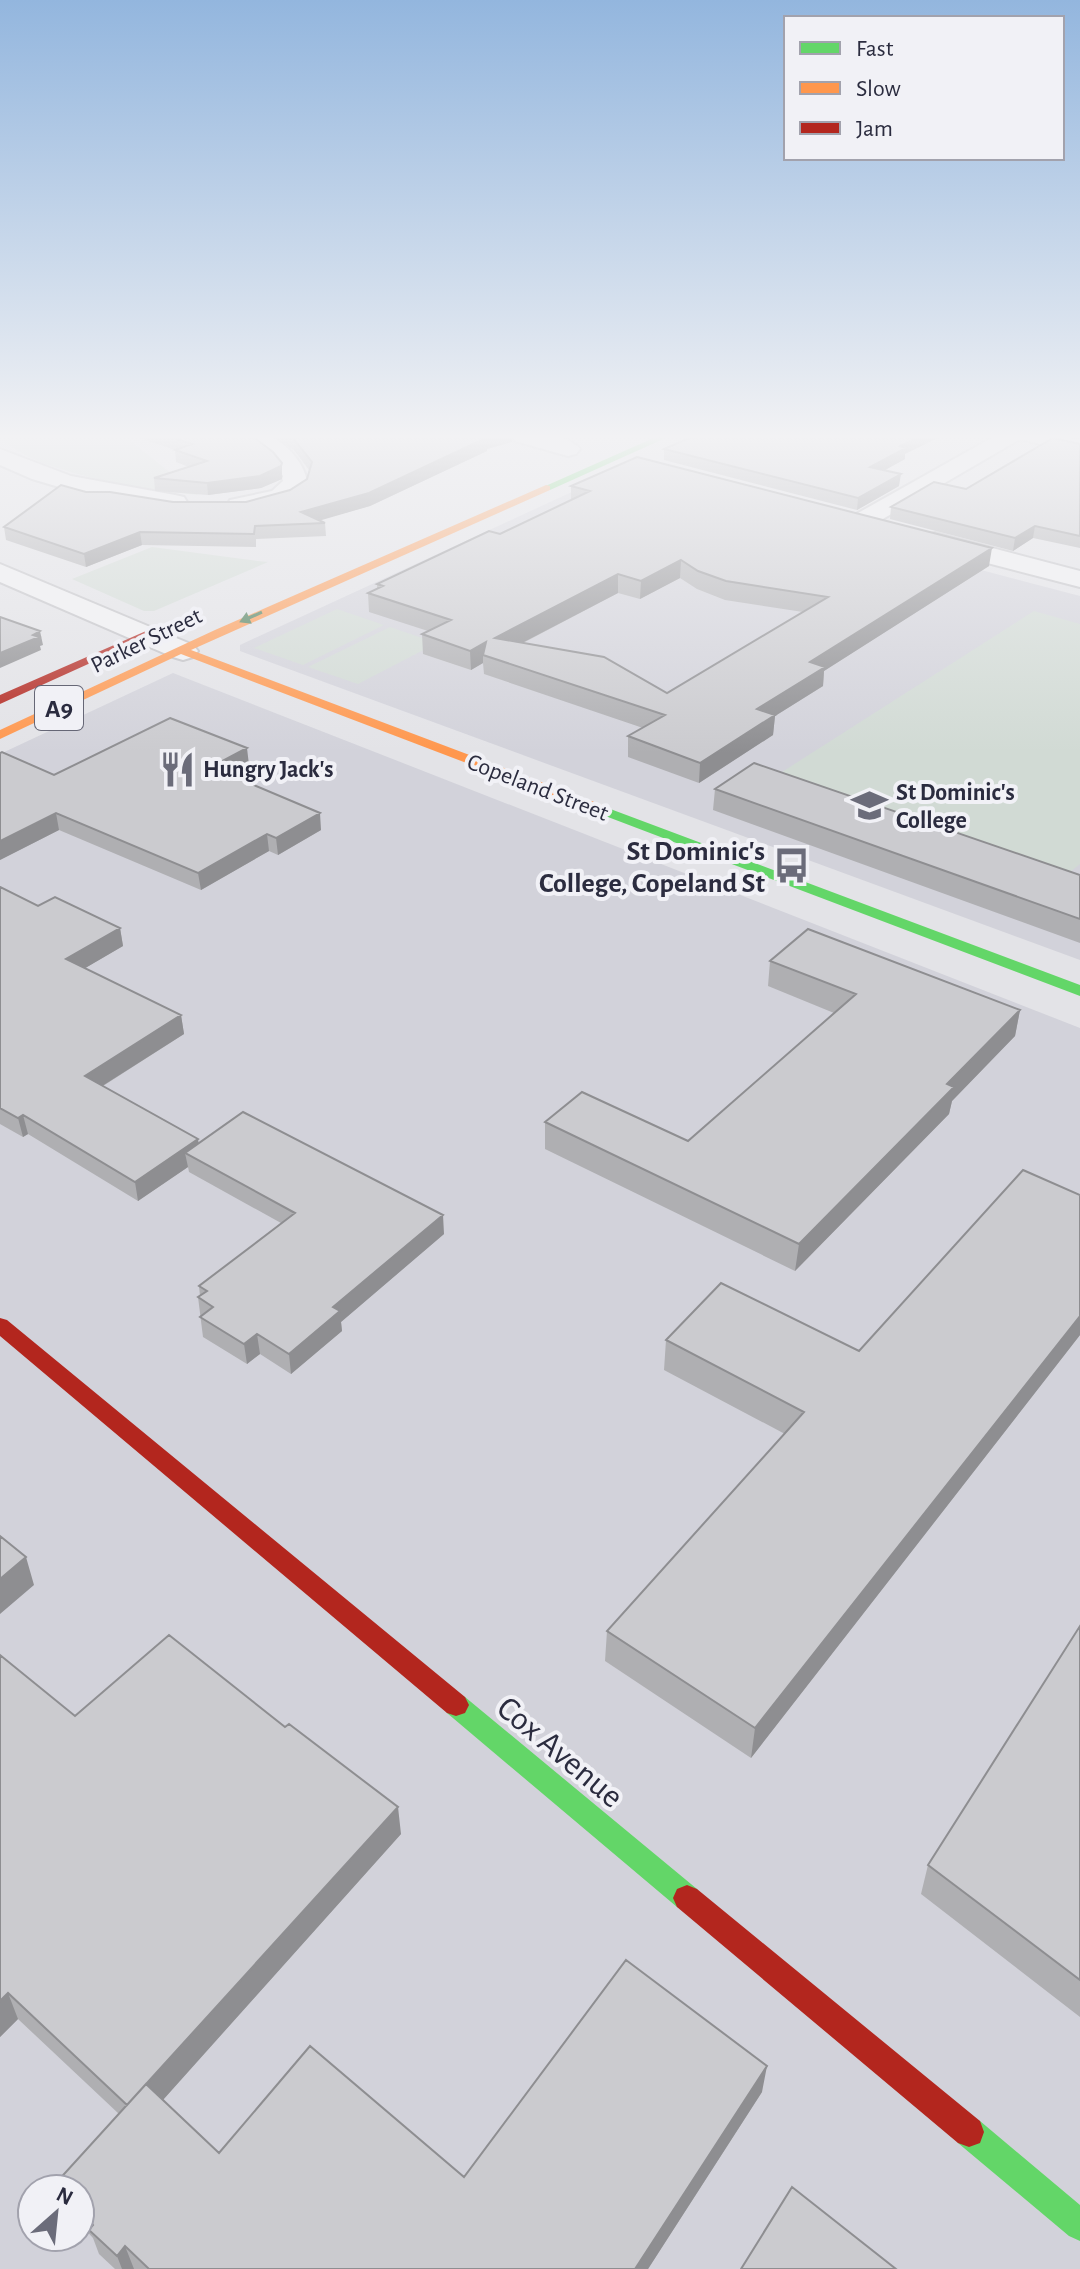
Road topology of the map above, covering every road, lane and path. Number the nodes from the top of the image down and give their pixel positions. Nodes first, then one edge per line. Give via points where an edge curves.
1 (420, 542) edge
2 (937, 542) edge
3 (0, 572) edge
4 (1080, 579) edge
5 (187, 616) dead end
6 (144, 636) junction
7 (183, 651) junction
8 (0, 700) edge
9 (0, 735) edge
10 (1080, 991) edge
11 (0, 1325) edge
12 (1080, 2225) edge

1 -> 7 main road, Parker Street / A9
2 - 4 street
3 - 6 street, Copeland Street
5 - 6 main road, Parker Street / A9
6 - 7 street, Copeland Street
6 - 8 main road, Parker Street / A9
7 - 9 main road, Parker Street / A9
7 - 10 main road, Copeland Street
11 - 12 main road, Cox Avenue

